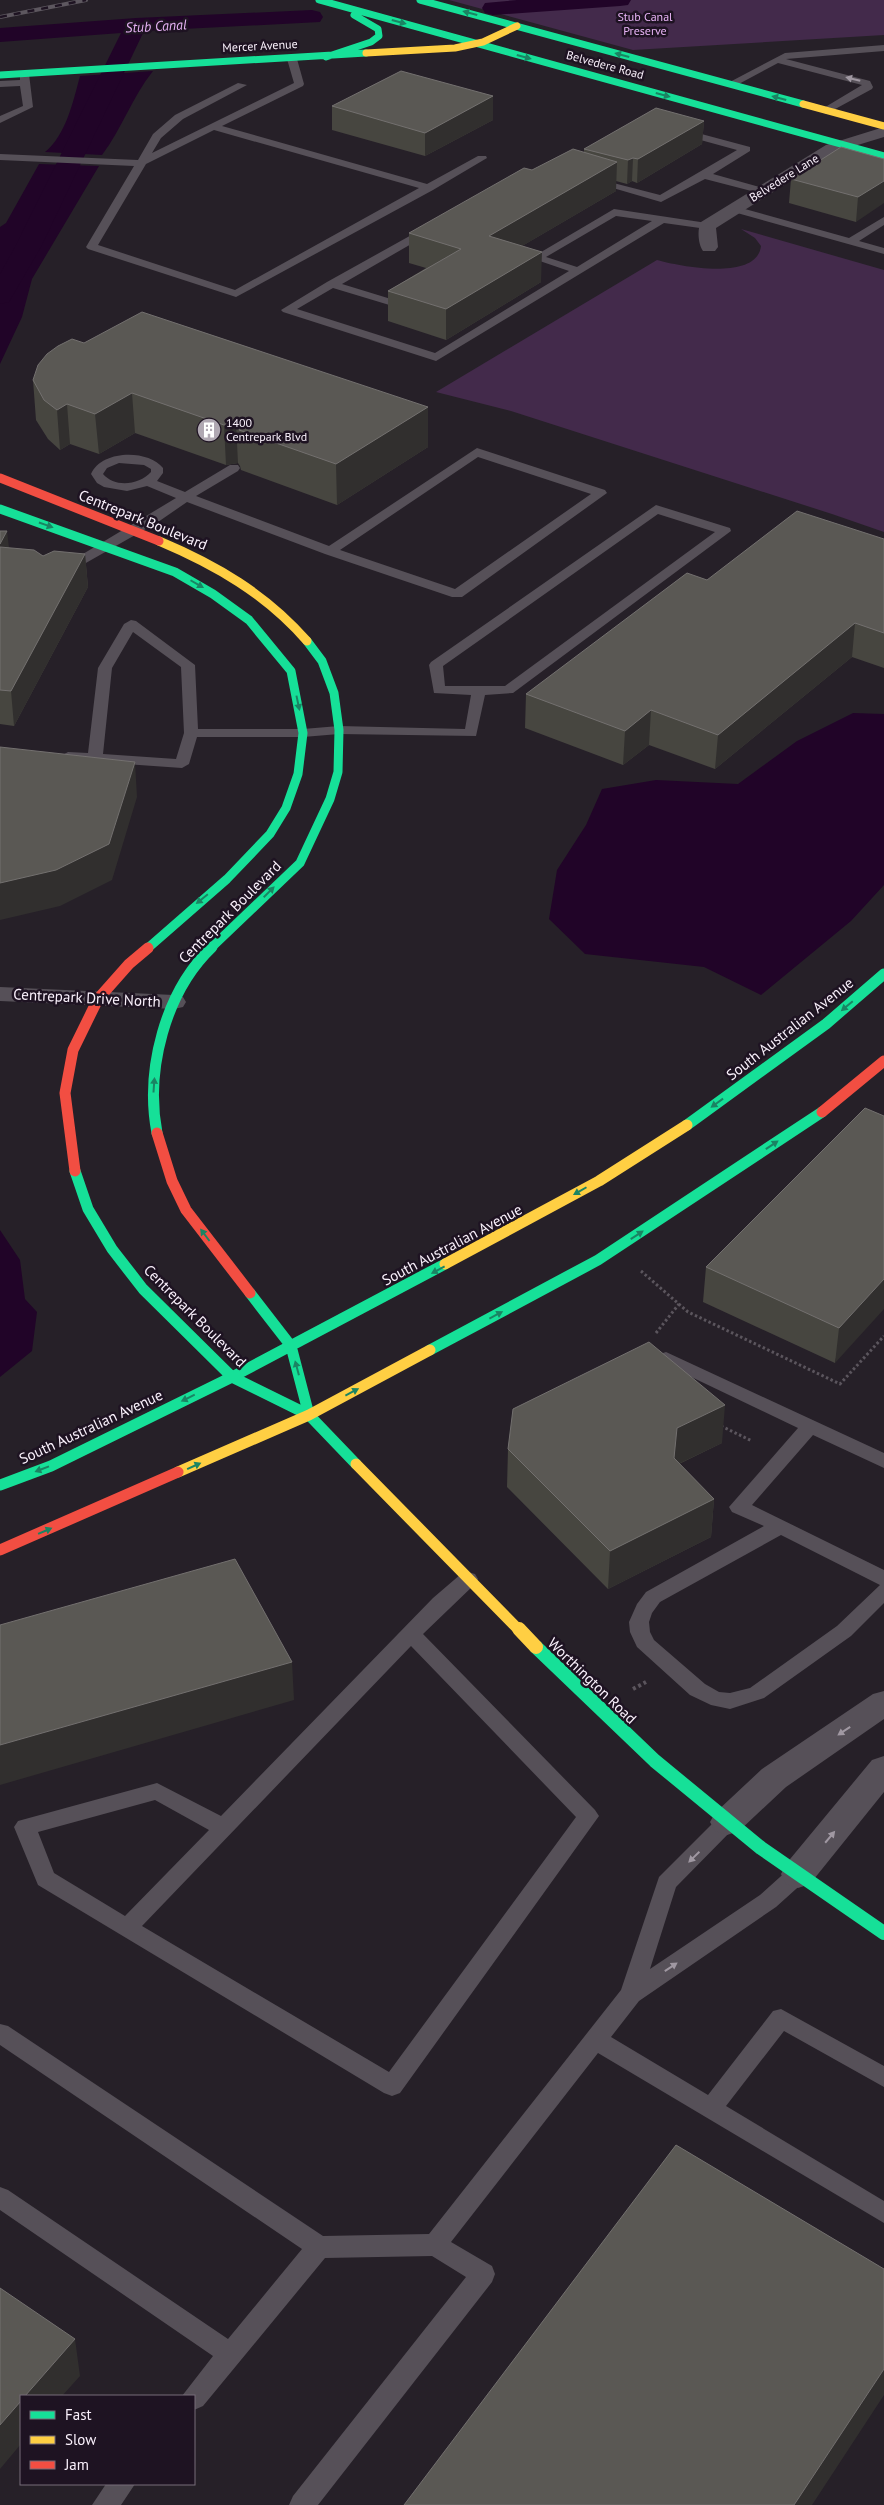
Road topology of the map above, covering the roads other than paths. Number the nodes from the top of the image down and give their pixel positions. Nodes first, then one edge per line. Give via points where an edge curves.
1 (319, 0) edge
2 (420, 0) edge
3 (335, 4) junction
4 (517, 26) junction
5 (477, 44) junction
6 (884, 48) edge
7 (326, 57) junction
8 (292, 59) junction
9 (778, 60) junction
10 (0, 75) edge
11 (25, 78) junction
12 (0, 84) edge
13 (731, 84) junction
14 (242, 85) dead end
15 (826, 111) junction
16 (0, 120) edge
17 (884, 126) edge
18 (213, 127) junction
19 (672, 129) edge
20 (884, 132) edge
21 (844, 145) junction
22 (884, 156) edge
23 (0, 158) edge
24 (482, 158) dead end
25 (140, 163) junction
26 (704, 175) junction
27 (586, 179) edge
28 (429, 188) junction
29 (763, 191) junction
30 (734, 209) junction
31 (661, 220) junction
32 (884, 220) edge
33 (435, 226) edge
34 (708, 226) junction
35 (851, 242) junction
36 (708, 247) dead end
37 (884, 250) edge
38 (579, 270) junction
39 (331, 284) junction
40 (400, 306) edge
41 (234, 468) dead end
42 (0, 478) edge
43 (148, 482) dead end
44 (186, 497) junction
45 (0, 509) edge
46 (130, 531) junction
47 (104, 545) junction
48 (330, 551) junction
49 (52, 579) edge
50 (479, 691) junction
51 (339, 730) junction
52 (191, 733) junction
53 (303, 734) junction
54 (57, 755) edge
55 (95, 758) junction
56 (884, 974) edge
57 (0, 994) edge
58 (98, 999) junction
59 (174, 1002) junction
60 (884, 1061) edge
61 (291, 1346) junction
62 (666, 1358) edge
63 (232, 1377) junction
64 (309, 1415) junction
65 (810, 1426) junction
66 (884, 1461) edge
67 (0, 1485) edge
68 (781, 1526) junction
69 (0, 1550) edge
70 (468, 1579) junction
71 (884, 1579) edge
72 (884, 1591) edge
73 (410, 1633) junction
74 (884, 1703) edge
75 (884, 1769) edge
76 (727, 1822) junction
77 (224, 1828) junction
78 (798, 1874) junction
79 (127, 1928) junction
80 (884, 1933) edge
81 (631, 1994) junction
82 (0, 2033) edge
83 (595, 2039) junction
84 (884, 2077) edge
85 (711, 2108) junction
86 (0, 2198) edge
87 (884, 2213) edge
88 (435, 2245) junction
89 (319, 2247) junction
90 (230, 2354) junction
91 (195, 2397) edge
92 (121, 2485) edge
93 (105, 2505) edge
94 (302, 2505) edge

1 - 3 street, Belvedere Road
4 -> 2 street, Belvedere Road
3 -> 5 street, Belvedere Road
3 - 7 street via 374,26 380,34 371,42
4 - 5 street, Mercer Avenue
13 -> 4 street, Belvedere Road
5 - 7 street, Mercer Avenue
5 -> 21 street, Belvedere Road
6 - 9 lane via 785,56
7 - 8 street, Mercer Avenue
8 - 11 street, Mercer Avenue via 76,71
8 - 18 lane via 299,84
9 - 13 lane
15 -> 9 lane via 868,87 866,83
10 - 11 street, Mercer Avenue
11 - 12 lane
11 - 16 lane via 28,107
15 -> 13 street, Belvedere Road
14 - 25 lane via 179,117 157,136
15 - 17 street, Belvedere Road
18 - 25 lane
18 - 28 lane
19 - 26 lane via 746,149
20 - 21 street, Belvedere Lane
21 - 22 street, Belvedere Road
21 - 29 street, Belvedere Lane via 832,148
23 - 25 lane
24 - 28 lane
25 - 28 lane via 92,247 236,294
26 - 27 lane via 661,199
26 - 29 lane
29 - 30 street, Belvedere Lane
30 - 34 street, Belvedere Lane
30 - 35 lane
31 - 34 lane
31 - 38 lane
31 - 38 lane via 614,212 537,258
32 - 35 lane
33 - 39 lane
34 - 36 street
35 - 37 lane
38 - 39 lane via 436,357 286,310
39 - 40 lane
41 - 44 lane
42 - 46 street, Centrepark Boulevard
43 - 44 lane
44 - 46 lane
44 - 48 lane
45 -> 47 street, Centrepark Boulevard
46 - 47 lane
46 - 51 street, Centrepark Boulevard via 201,558 237,579 294,625 322,661 334,693
47 - 49 lane
47 -> 53 street, Centrepark Boulevard via 175,572 249,620 291,672
48 - 48 lane via 457,594 601,493 477,452
50 - 50 lane via 508,690 725,531 656,509 436,665 439,690
50 - 51 lane via 471,733
51 - 53 lane
59 -> 51 street, Centrepark Boulevard via 188,974 209,950 300,863 330,799 338,772
52 - 53 lane
52 - 55 lane via 182,764
52 - 55 lane via 188,665 132,624 105,668
53 -> 58 street, Centrepark Boulevard via 298,774 286,808 270,834 227,879 130,964
54 - 55 lane
56 -> 61 street, South Australian Avenue via 826,1024 662,1143 537,1216
57 - 58 street, Centrepark Drive North
58 - 59 street, Centrepark Drive North
58 - 63 street, Centrepark Boulevard via 73,1050 65,1093 74,1169 88,1209 112,1249 143,1289
61 -> 59 street, Centrepark Boulevard via 186,1210 161,1150 154,1117 153,1086 159,1050
64 -> 60 street via 598,1260 833,1105
61 - 63 street, South Australian Avenue
64 -> 61 street, Centrepark Boulevard
62 - 65 lane
63 - 64 street, Centrepark Boulevard
63 -> 67 street, South Australian Avenue via 51,1466
69 -> 64 street
64 - 70 street, Worthington Road
65 - 66 lane
65 - 68 lane via 739,1507
68 - 71 lane
68 - 72 lane via 653,1598 644,1607 639,1619 645,1644 706,1697 719,1700 746,1698 844,1631
70 - 73 lane
70 - 76 street, Worthington Road via 606,1716
73 - 77 lane
73 - 79 lane via 588,1816 392,2086
74 -> 76 street via 774,1778
78 -> 75 street
76 - 78 street, Worthington Road
76 -> 81 lane via 667,1883
77 - 79 lane
77 - 79 lane via 157,1791 25,1828 46,1879
78 - 80 street, Worthington Road
81 -> 78 lane via 768,1901
81 - 83 lane
82 - 89 lane
83 - 85 lane
83 - 88 lane
84 - 85 lane via 781,2018
85 - 87 lane
86 - 90 lane
88 - 89 lane
88 - 94 lane via 483,2274
89 - 90 lane
90 - 91 lane
92 - 93 lane

